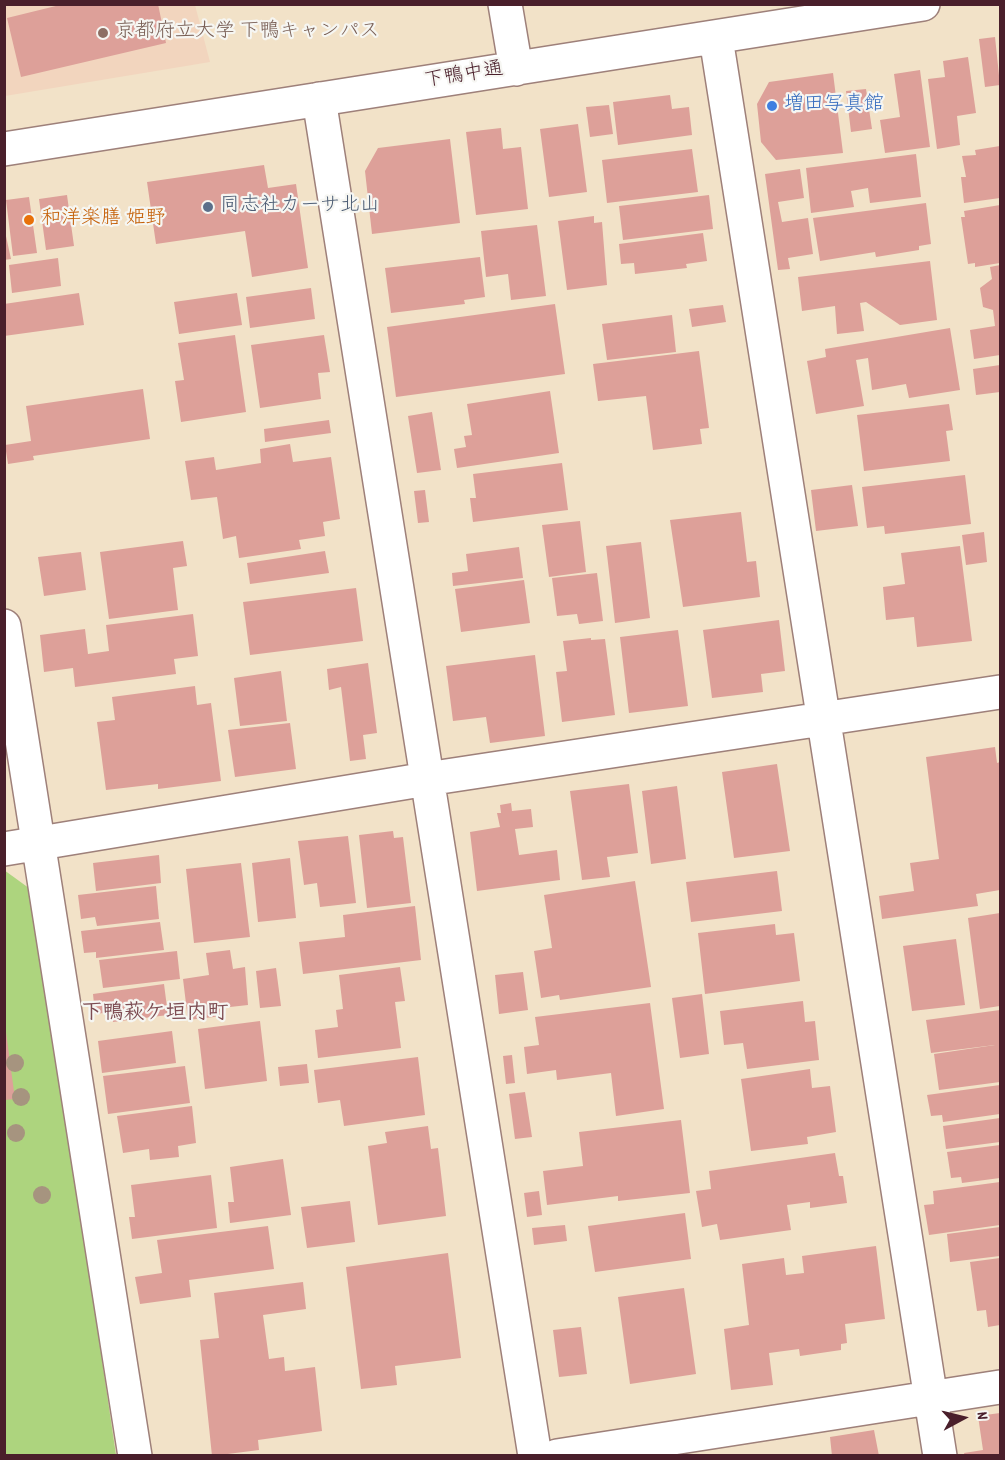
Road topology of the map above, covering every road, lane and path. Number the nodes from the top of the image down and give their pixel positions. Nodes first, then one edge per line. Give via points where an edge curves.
1 (505, 4) edge
2 (923, 4) edge
3 (716, 38) junction
4 (516, 69) junction
5 (319, 99) junction
6 (4, 149) edge
7 (4, 627) edge
8 (1000, 692) edge
9 (823, 719) junction
10 (427, 779) junction
11 (40, 843) junction
12 (4, 849) edge
13 (1000, 1387) edge
14 (931, 1398) junction
15 (135, 1455) edge
16 (535, 1455) edge
17 (557, 1455) edge
18 (940, 1455) edge

1 - 4 street
2 - 3 street, 下鴨中通
3 - 4 street, 下鴨中通
3 - 9 street
4 - 5 street, 下鴨中通
5 - 6 street, 下鴨中通
5 - 10 street
7 - 11 street
8 - 9 street
9 - 10 street
9 - 14 street
10 - 11 street
10 - 16 street
11 - 12 street
11 - 15 street
13 - 14 street
14 - 17 street
14 - 18 street

